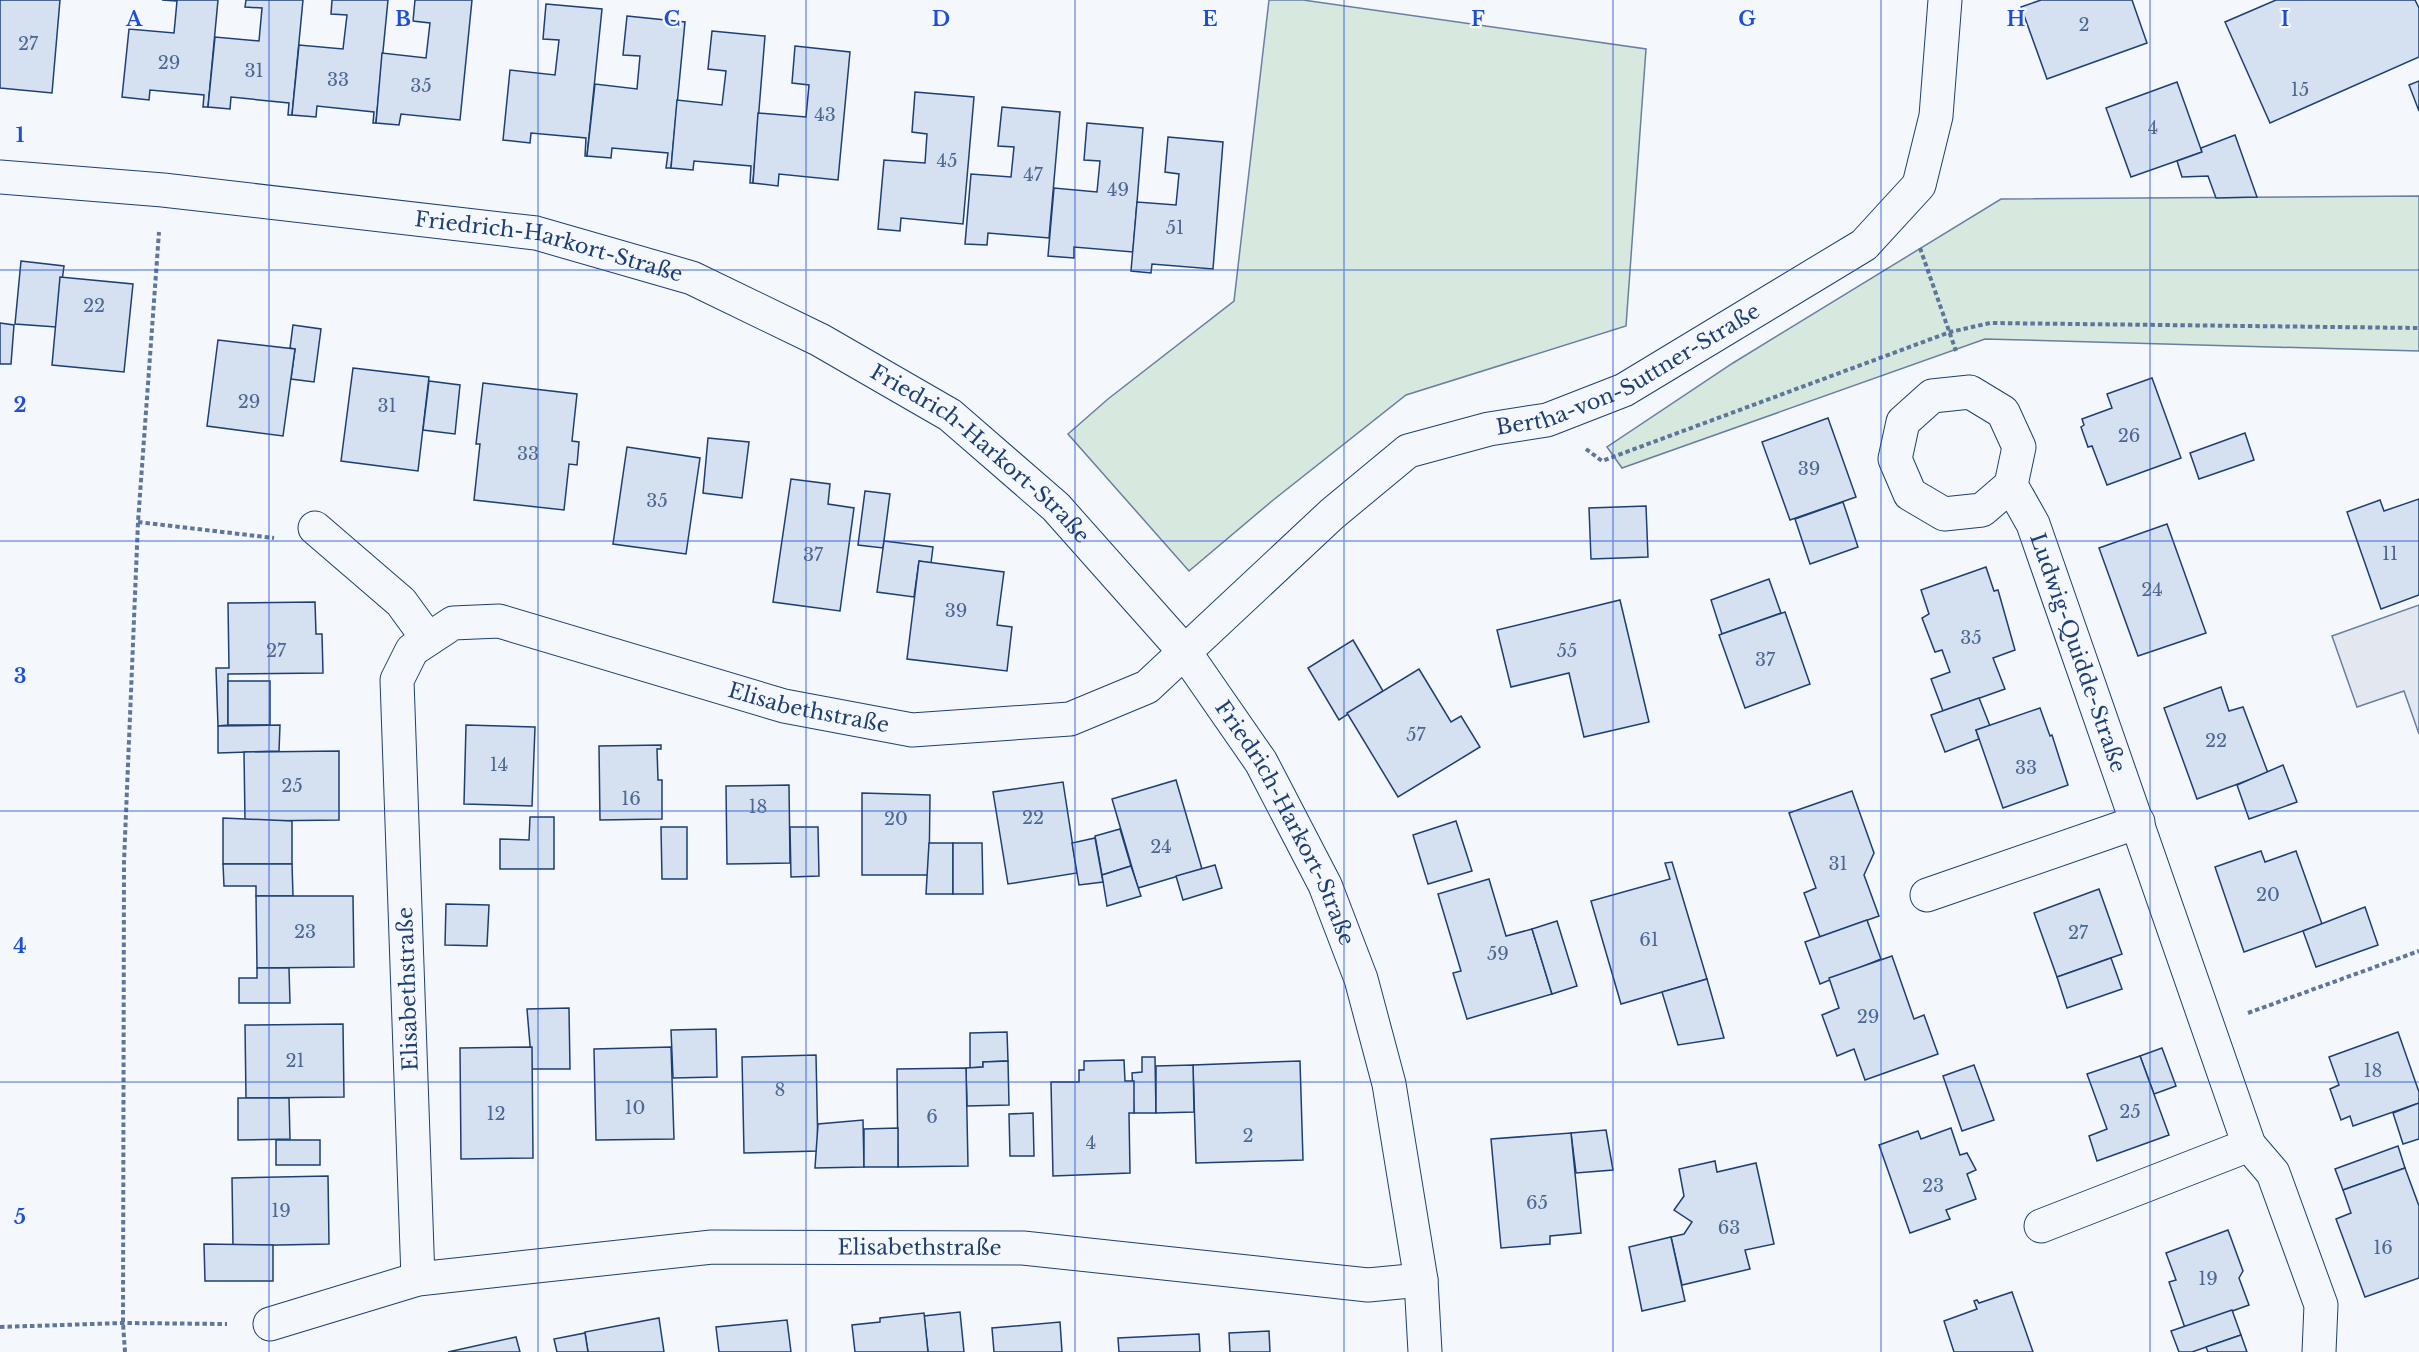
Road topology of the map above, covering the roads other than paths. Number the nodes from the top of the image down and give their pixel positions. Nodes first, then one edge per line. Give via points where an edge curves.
1 (1945, 0) edge
2 (0, 177) edge
3 (2011, 485) junction
4 (315, 528) road end
5 (428, 639) junction
6 (1184, 651) junction
7 (2138, 822) junction
8 (1927, 895) dead end
9 (2249, 1145) junction
10 (2041, 1226) dead end
11 (418, 1279) junction
12 (1421, 1280) junction
13 (270, 1324) road end
14 (1425, 1352) edge
15 (2319, 1352) edge

1 - 6 street, Bertha-von-Suttner-Straße via 1936,116 1919,185 1864,245 1624,390 1547,420 1489,429 1408,451 1332,514
2 - 6 street, Friedrich-Harkort-Straße via 163,190 536,233 692,278 820,340 950,416 1056,507
3 - 3 street via 1982,510 1944,514 1910,494 1895,459 1903,422 1932,396 1970,392 2003,412 2019,447
3 - 7 street, Ludwig-Quidde-Straße via 2033,524
4 - 5 street via 401,602
5 - 6 street, Elisabethstraße via 453,623 499,621 784,706 912,730 1070,719 1147,687
5 - 11 street, Elisabethstraße via 412,650 397,680
6 - 12 street, Friedrich-Harkort-Straße via 1261,762 1325,885 1361,979 1389,1084
7 - 8 street
7 - 9 street, Ludwig-Quidde-Straße
9 - 10 street
9 - 15 street, Ludwig-Quidde-Straße via 2273,1173 2321,1305
11 - 12 street, Elisabethstraße via 712,1246 1023,1248 1368,1285
11 - 13 street, Elisabethstraße
12 - 14 street, Friedrich-Harkort-Straße

